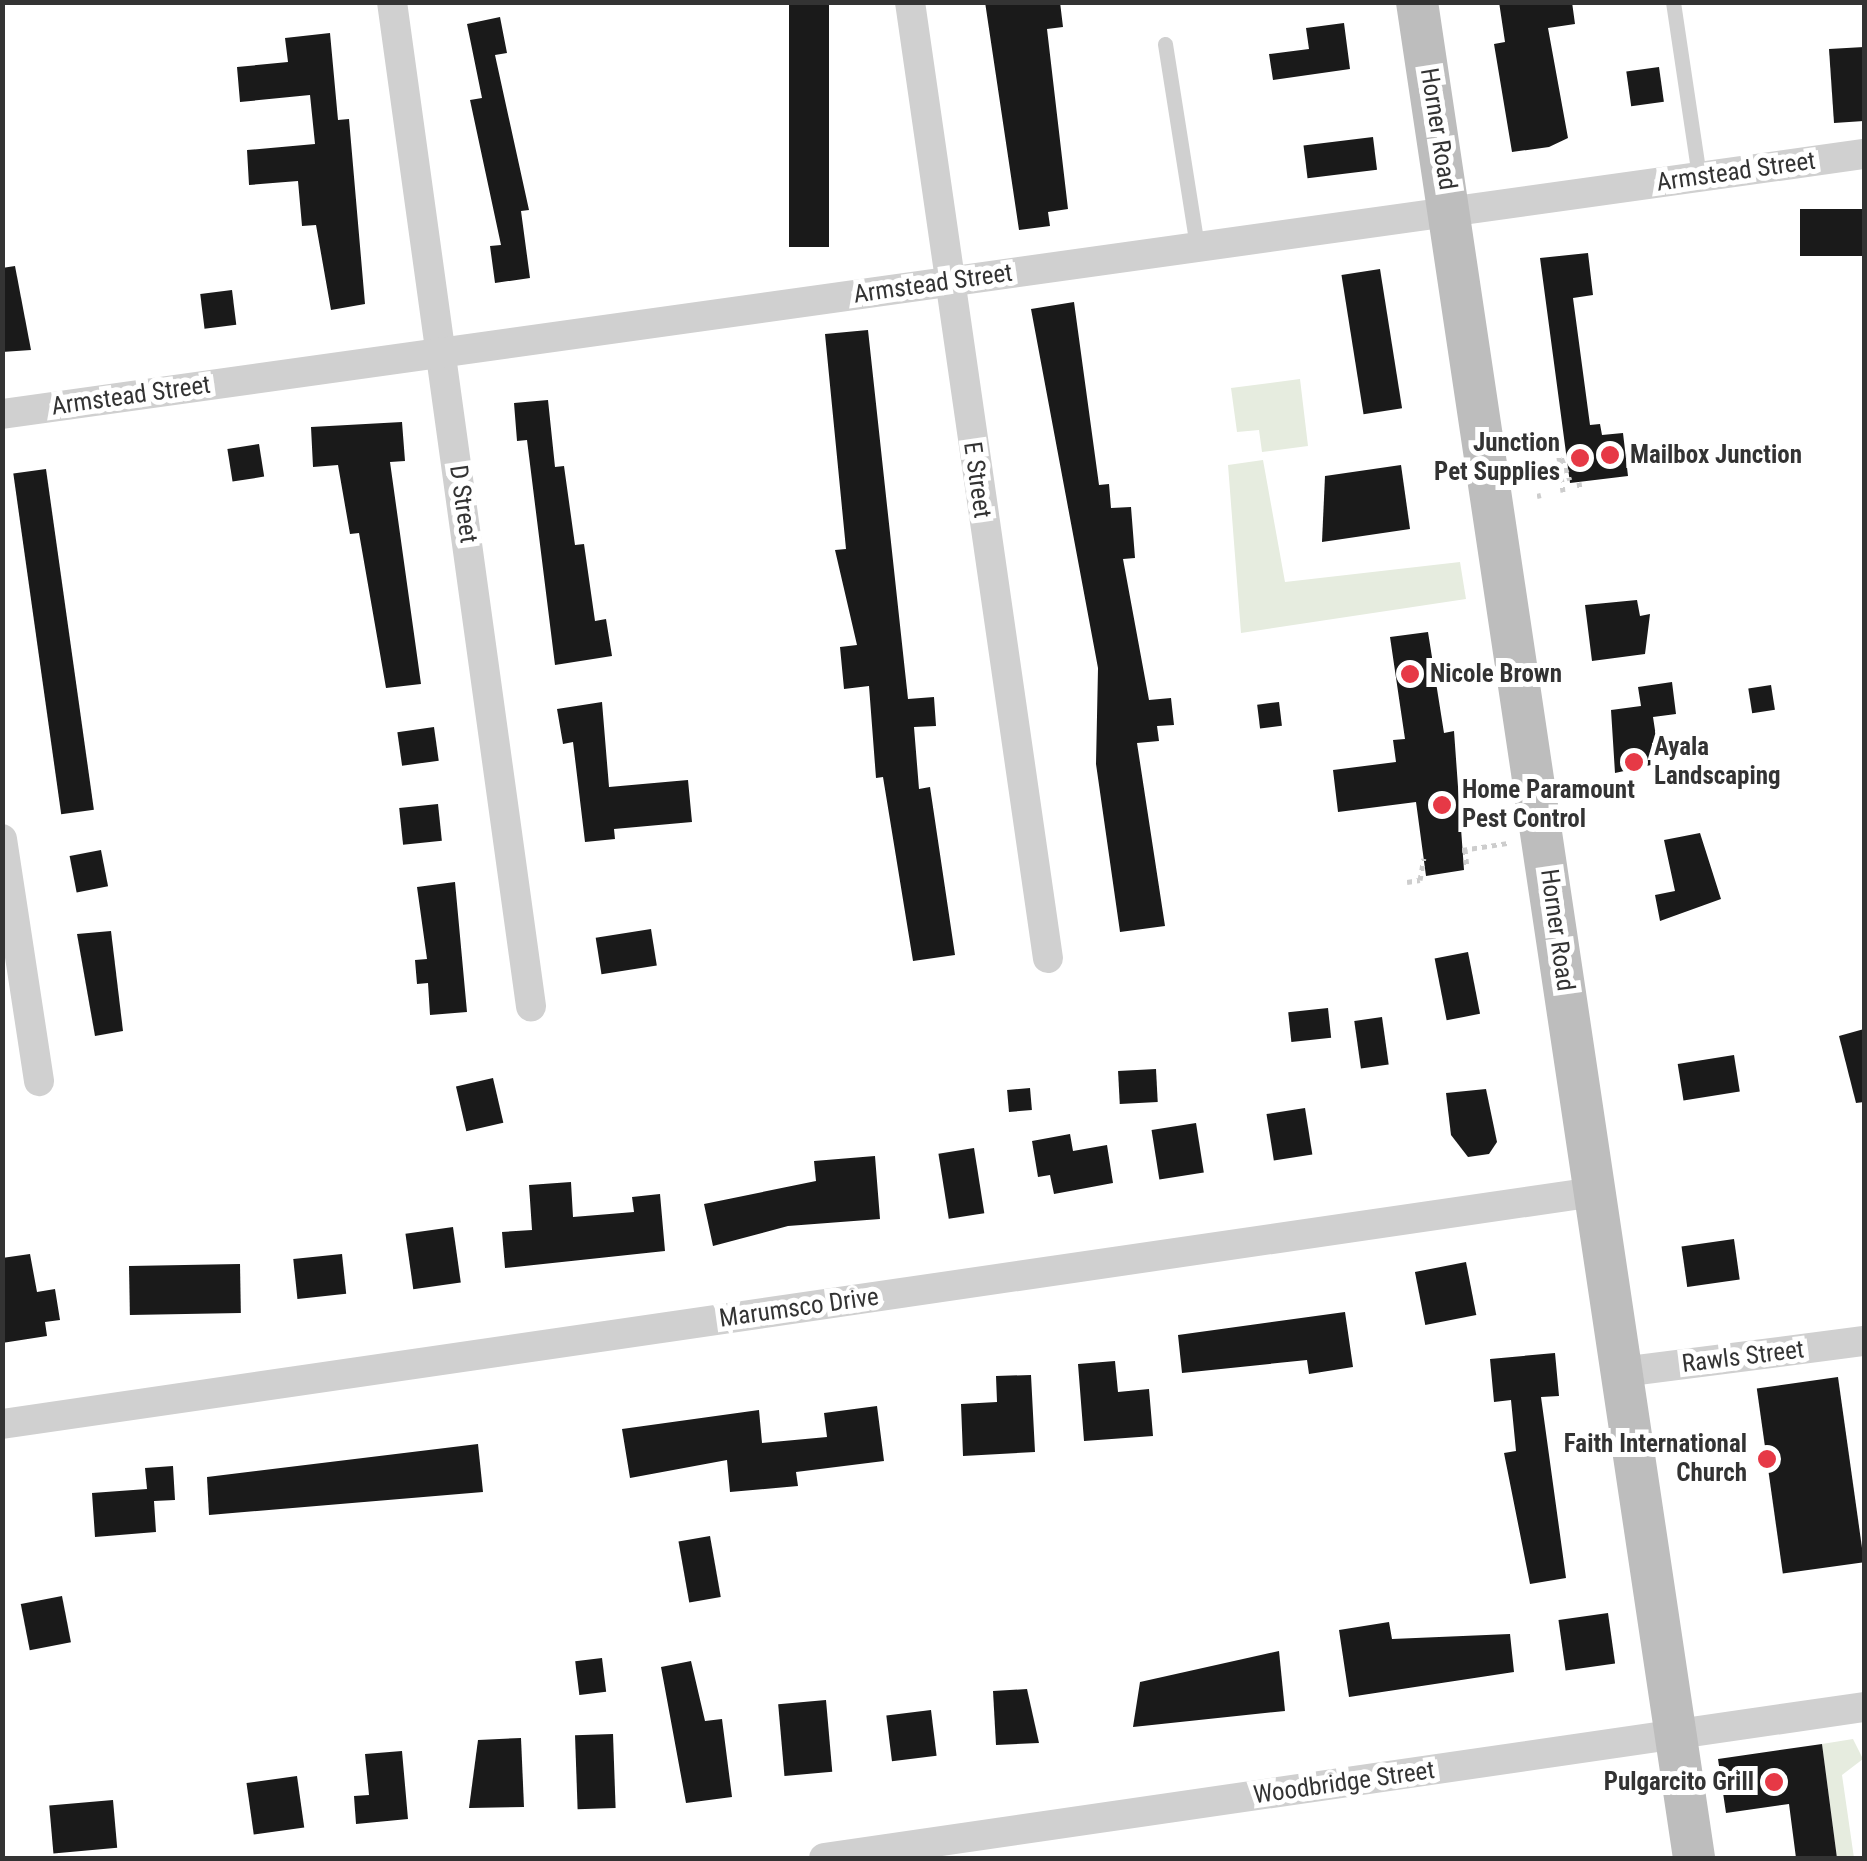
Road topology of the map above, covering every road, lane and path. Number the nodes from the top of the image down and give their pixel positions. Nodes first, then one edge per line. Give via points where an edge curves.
1 (392, 2) edge
2 (910, 2) edge
3 (1417, 2) edge
4 (1673, 2) edge
5 (1166, 44) dead end
6 (1864, 154) edge
7 (1699, 177) junction
8 (1451, 212) junction
9 (1196, 247) junction
10 (948, 282) junction
11 (442, 353) junction
12 (2, 414) edge
13 (1674, 448) dead end
14 (1626, 456) dead end
15 (1570, 480) dead end
16 (1563, 492) dead end
17 (2, 839) edge
18 (1508, 844) dead end
19 (1424, 858) dead end
20 (1467, 868) dead end
21 (1407, 882) dead end
22 (1048, 958) dead end
23 (532, 1006) dead end
24 (39, 1081) dead end
25 (1595, 1192) junction
26 (1864, 1341) edge
27 (1622, 1372) junction
28 (2, 1424) edge
29 (1864, 1707) edge
30 (1676, 1735) junction
31 (824, 1858) edge
32 (1694, 1858) edge

1 - 11 street, D Street
2 - 10 street, E Street
3 - 8 main road, Horner Road
4 - 7 lane
5 - 9 lane
6 - 7 street, Armstead Street
7 - 8 street, Armstead Street
8 - 9 street, Armstead Street
8 - 25 main road, Horner Road
9 - 10 street, Armstead Street
10 - 11 street, Armstead Street
10 - 22 street, E Street
11 - 12 street, Armstead Street
11 - 23 street, D Street
13 - 14 path
15 - 16 path via 1558,448
17 - 24 street
18 - 20 path via 1463,849
19 - 21 path via 1420,880
25 - 27 main road, Horner Road
25 - 28 street, Marumsco Drive
26 - 27 street, Rawls Street
27 - 30 main road, Horner Road
29 - 30 street, Woodbridge Street
30 - 31 street, Woodbridge Street
30 - 32 main road, Horner Road

